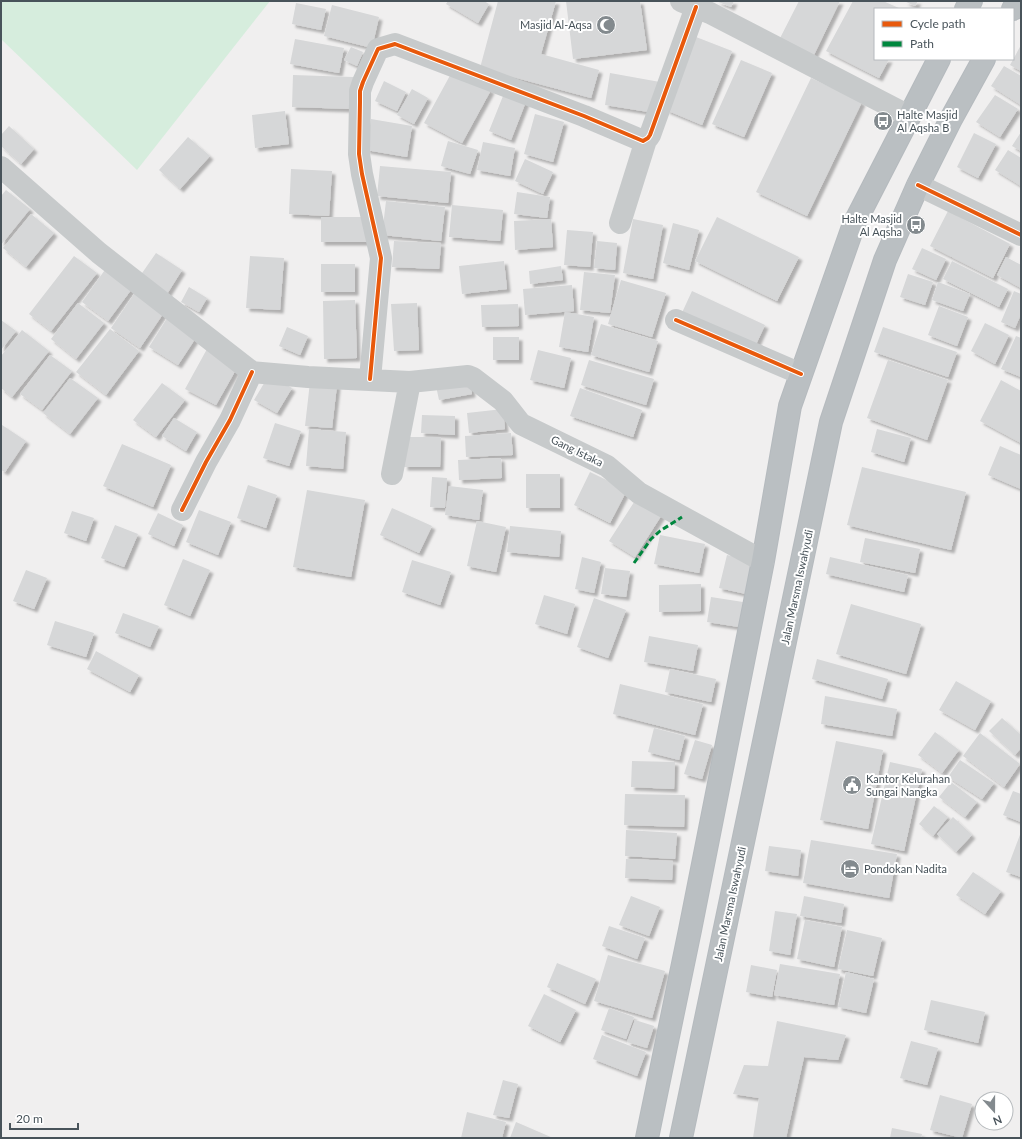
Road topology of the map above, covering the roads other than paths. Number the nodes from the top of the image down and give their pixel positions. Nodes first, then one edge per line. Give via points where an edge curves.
1 (689, 4) edge
2 (938, 60) edge
3 (983, 60) edge
4 (909, 116) junction
5 (646, 140) junction
6 (1, 167) edge
7 (918, 185) junction
8 (620, 223) dead end
9 (1021, 236) edge
10 (676, 320) dead end
11 (252, 372) junction
12 (801, 374) junction
13 (370, 379) junction
14 (410, 382) junction
15 (392, 474) dead end
16 (182, 510) dead end
17 (763, 561) junction
18 (647, 1138) edge
19 (681, 1138) edge

1 - 4 street
1 - 5 street via 650,135
2 - 4 highway
3 - 7 highway, Jalan Marsma Iswahyudi
4 - 12 highway via 854,224
5 - 8 street
5 - 13 street via 640,140 396,44 378,49 360,91 359,154 381,258
6 - 11 street via 99,253
7 - 9 street
7 - 19 highway, Jalan Marsma Iswahyudi via 885,260 831,422
10 - 12 street
11 - 13 street, Gang Istaka
11 - 16 street via 230,420
12 - 17 highway via 790,406
13 - 14 street, Gang Istaka
14 - 15 street
14 - 17 street, Gang Istaka via 468,376 473,378 503,401 521,424 607,466 639,493
17 - 18 highway

